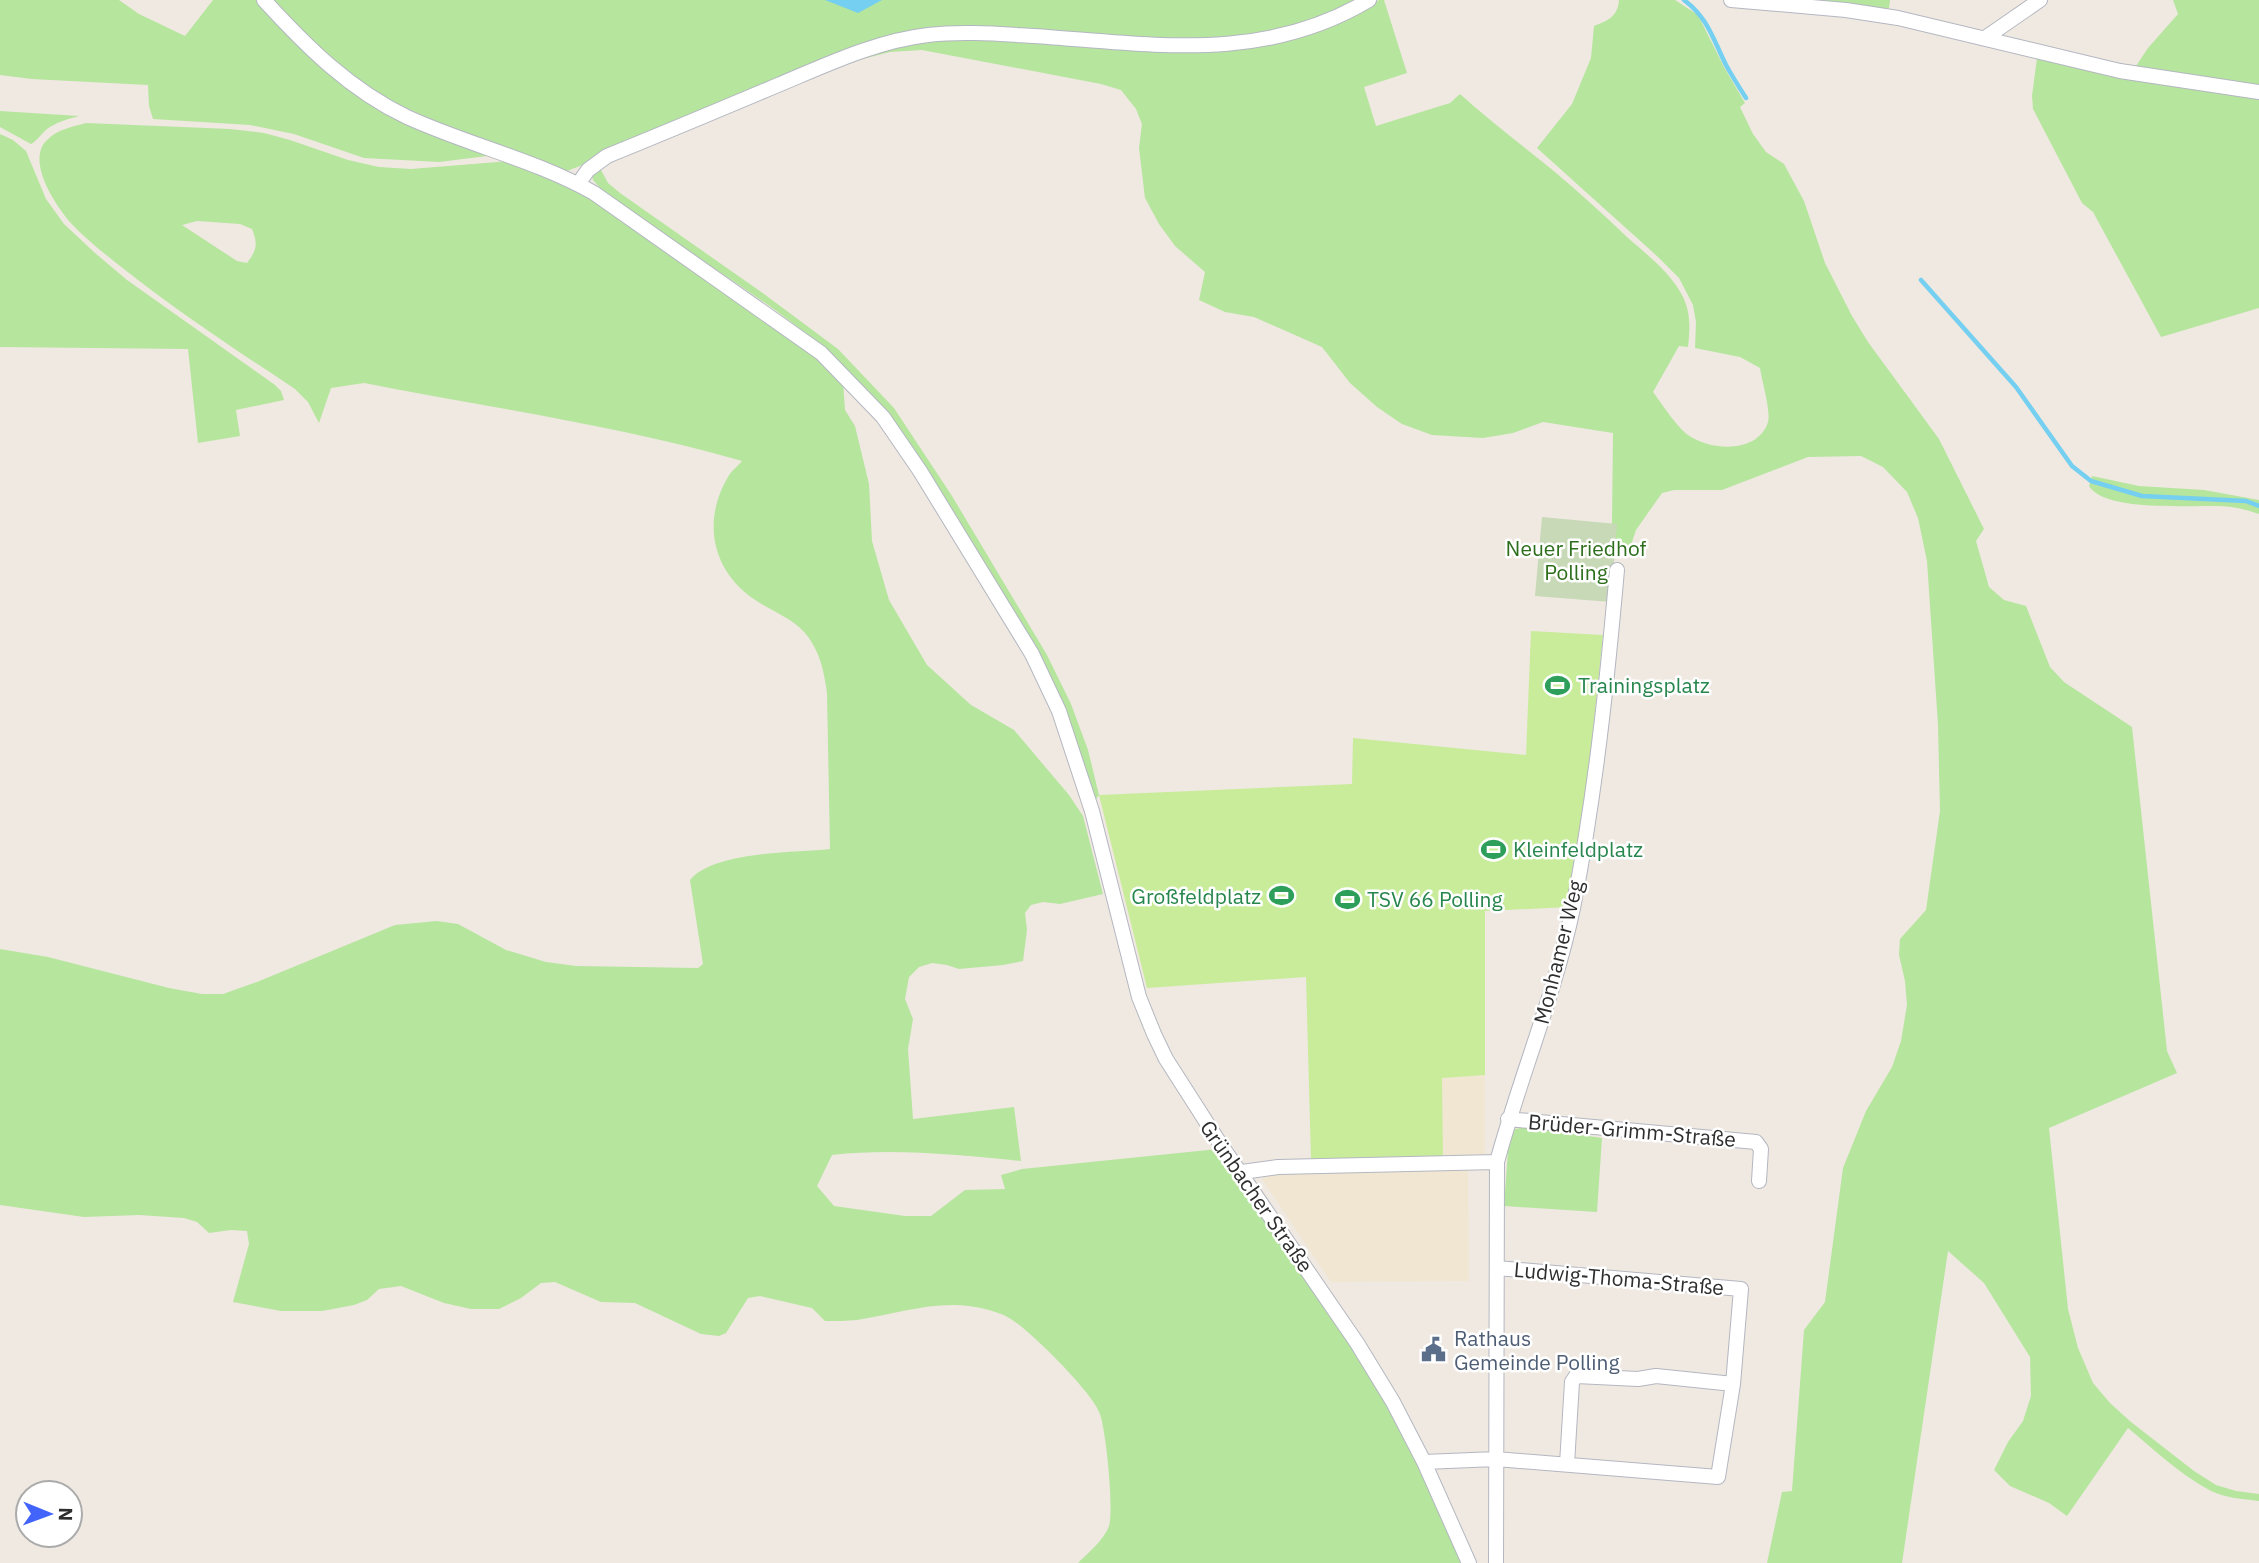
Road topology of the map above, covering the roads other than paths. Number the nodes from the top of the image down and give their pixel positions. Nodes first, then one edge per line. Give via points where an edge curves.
1 (264, 0) edge
2 (1369, 0) edge
3 (1731, 0) edge
4 (2040, 0) edge
5 (1984, 38) junction
6 (2259, 92) edge
7 (578, 184) junction
8 (1617, 570) dead end
9 (1508, 1119) junction
10 (1497, 1163) junction
11 (1242, 1172) junction
12 (1759, 1181) dead end
13 (1497, 1268) junction
14 (1733, 1384) junction
15 (1496, 1459) junction
16 (1424, 1462) junction
17 (1567, 1464) junction
18 (1469, 1563) edge
19 (1496, 1563) edge

1 - 7 street, Grünbacher Straße via 331,68 384,104
2 - 7 street via 1317,26 1232,44 1173,45 986,33 907,38 856,53 607,156
3 - 5 street via 1846,10
4 - 5 street
5 - 6 street via 2120,72
7 - 11 street, Grünbacher Straße via 821,353 883,417 1032,654 1059,711 1092,811 1139,997 1185,1090
8 - 9 street, Monhamer Weg via 1595,772 1573,909
9 - 10 street, Monhamer Weg
9 - 12 street, Brüder-Grimm-Straße via 1756,1142
10 - 11 street via 1278,1167
10 - 13 street, Monhamer Weg
11 - 16 street, Grünbacher Straße via 1357,1343
13 - 14 street, Ludwig-Thoma-Straße via 1741,1289
13 - 15 street, Monhamer Weg
14 - 17 street via 1717,1477
14 - 17 street via 1656,1376 1576,1376
15 - 16 street
15 - 17 street
15 - 19 street, Monhamer Weg
16 - 18 street, Grünbacher Straße

